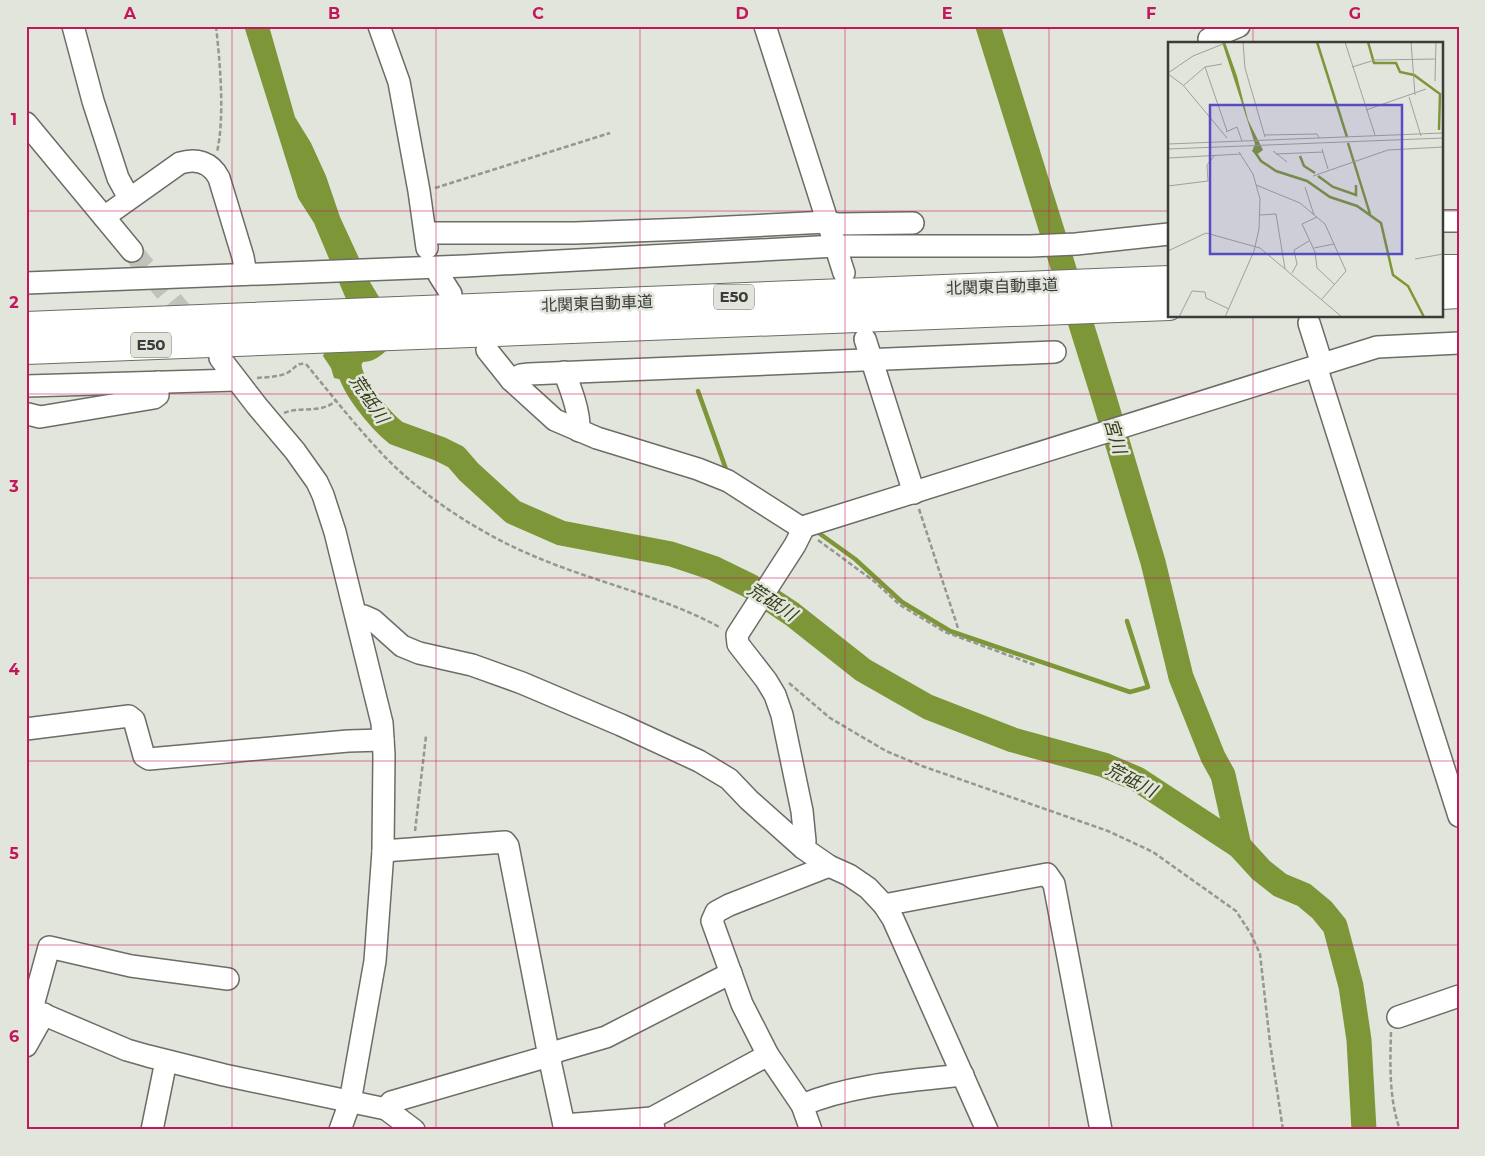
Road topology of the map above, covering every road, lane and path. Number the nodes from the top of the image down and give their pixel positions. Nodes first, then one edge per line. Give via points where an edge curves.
1 (73, 26) edge
2 (216, 26) edge
3 (379, 26) edge
4 (765, 26) edge
5 (1239, 26) edge
6 (1208, 36) edge
7 (26, 123) edge
8 (610, 133) dead end
9 (207, 164) junction
10 (420, 191) junction
11 (129, 198) junction
12 (104, 217) junction
13 (1442, 221) edge
14 (1459, 221) edge
15 (827, 222) junction
16 (913, 223) dead end
17 (1168, 234) edge
18 (836, 246) junction
19 (132, 252) tunnel mouth
20 (1442, 269) edge
21 (1459, 269) edge
22 (844, 273) dead end
23 (254, 274) junction
24 (439, 275) dead end
25 (1168, 280) edge
26 (26, 283) edge
27 (1459, 294) edge
28 (1110, 295) junction
29 (1442, 295) edge
30 (1036, 298) junction
31 (443, 302) junction
32 (1168, 306) edge
33 (1309, 323) dead end
34 (26, 326) edge
35 (865, 339) dead end
36 (1459, 343) edge
37 (26, 350) edge
38 (487, 350) dead end
39 (1055, 352) dead end
40 (220, 358) dead end
41 (871, 360) junction
42 (1319, 365) junction
43 (564, 372) junction
44 (236, 380) junction
45 (511, 380) junction
46 (158, 382) junction
47 (30, 385) edge
48 (336, 400) junction
49 (27, 415) edge
50 (270, 422) junction
51 (588, 435) junction
52 (914, 493) junction
53 (799, 537) junction
54 (356, 616) junction
55 (958, 628) dead end
56 (737, 637) junction
57 (1035, 665) dead end
58 (786, 680) dead end
59 (26, 729) edge
60 (426, 736) dead end
61 (383, 740) junction
62 (1459, 816) edge
63 (803, 848) junction
64 (412, 850) junction
65 (383, 851) junction
66 (829, 866) junction
67 (884, 905) junction
68 (731, 974) junction
69 (228, 979) dead end
70 (1459, 996) edge
71 (34, 1010) edge
72 (1398, 1017) joint
73 (26, 1046) edge
74 (768, 1055) junction
75 (549, 1056) junction
76 (166, 1061) junction
77 (963, 1075) junction
78 (350, 1102) junction
79 (802, 1105) junction
80 (386, 1109) junction
81 (653, 1124) edge
82 (564, 1127) edge
83 (152, 1130) edge
84 (340, 1130) edge
85 (414, 1130) edge
86 (811, 1130) edge
87 (987, 1130) edge
88 (1101, 1130) edge
89 (1283, 1130) edge
90 (1400, 1130) edge

1 - 11 street via 118,178
2 - 9 path via 220,139 217,154
3 - 10 street via 399,82
4 - 15 street
5 - 6 street
7 - 12 street
8 - 10 path
9 - 11 street via 194,161 180,163
9 - 23 street via 219,178 244,257
10 - 15 street via 426,240
11 - 12 street
12 - 19 street
13 - 14 street
15 - 16 street
15 - 18 street
17 - 18 street via 1030,246
18 - 22 street
18 - 23 street
20 - 21 highway
23 - 26 street
24 - 31 street
25 - 28 highway, 北関東自動車道 / E50
27 - 29 highway
28 - 30 highway, 北関東自動車道 / E50
28 - 32 highway, 北関東自動車道 / E50
30 - 31 highway, 北関東自動車道 / E50
30 - 37 highway, 北関東自動車道 / E50 via 452,333
31 - 34 highway, 北関東自動車道 / E50 via 261,316
33 - 42 street
35 - 41 street
36 - 42 street via 1382,346
38 - 45 street
39 - 41 street
40 - 44 street
41 - 43 street
41 - 52 street
42 - 52 street
42 - 62 street
43 - 45 street via 521,375
43 - 51 street via 579,424
44 - 46 street
44 - 48 path via 275,376 300,363 306,364
44 - 50 street
45 - 51 street via 555,420
46 - 47 street
46 - 49 street via 158,395 154,398 40,417
47 - 49 street via 32,406
48 - 50 path via 332,405 286,412
48 - 56 path via 394,465 461,517 536,557 644,594
50 - 54 street via 320,488 335,532
51 - 53 street via 728,481
52 - 53 street via 811,524
52 - 55 path
53 - 56 street
53 - 57 path via 875,582 900,605 946,632
54 - 61 street via 382,723
54 - 63 street via 373,620 402,646 522,683 699,761 728,779
56 - 63 street via 740,649 771,687 782,715 802,811 806,841
58 - 89 path via 830,718 886,751 1117,835 1153,852 1236,911 1260,954
59 - 61 street via 129,716 134,720 144,756 148,759
60 - 64 path
61 - 65 street
63 - 66 street
64 - 65 street
64 - 75 street via 505,842 508,846
65 - 78 street via 375,961
66 - 67 street via 849,874
66 - 68 street via 716,912 712,921
67 - 77 street
67 - 88 street via 1047,874 1054,884
68 - 74 street
68 - 75 street via 606,1037
69 - 71 street via 131,966 49,947
70 - 72 street
71 - 73 street
71 - 76 street via 128,1050
72 - 90 path via 1391,1026 1390,1073
74 - 79 street
74 - 81 street
75 - 80 street via 392,1102
75 - 82 street
76 - 78 street
76 - 83 street
77 - 79 street via 880,1084
77 - 87 street
78 - 80 street
78 - 84 street
79 - 86 street
80 - 85 street
81 - 82 street

